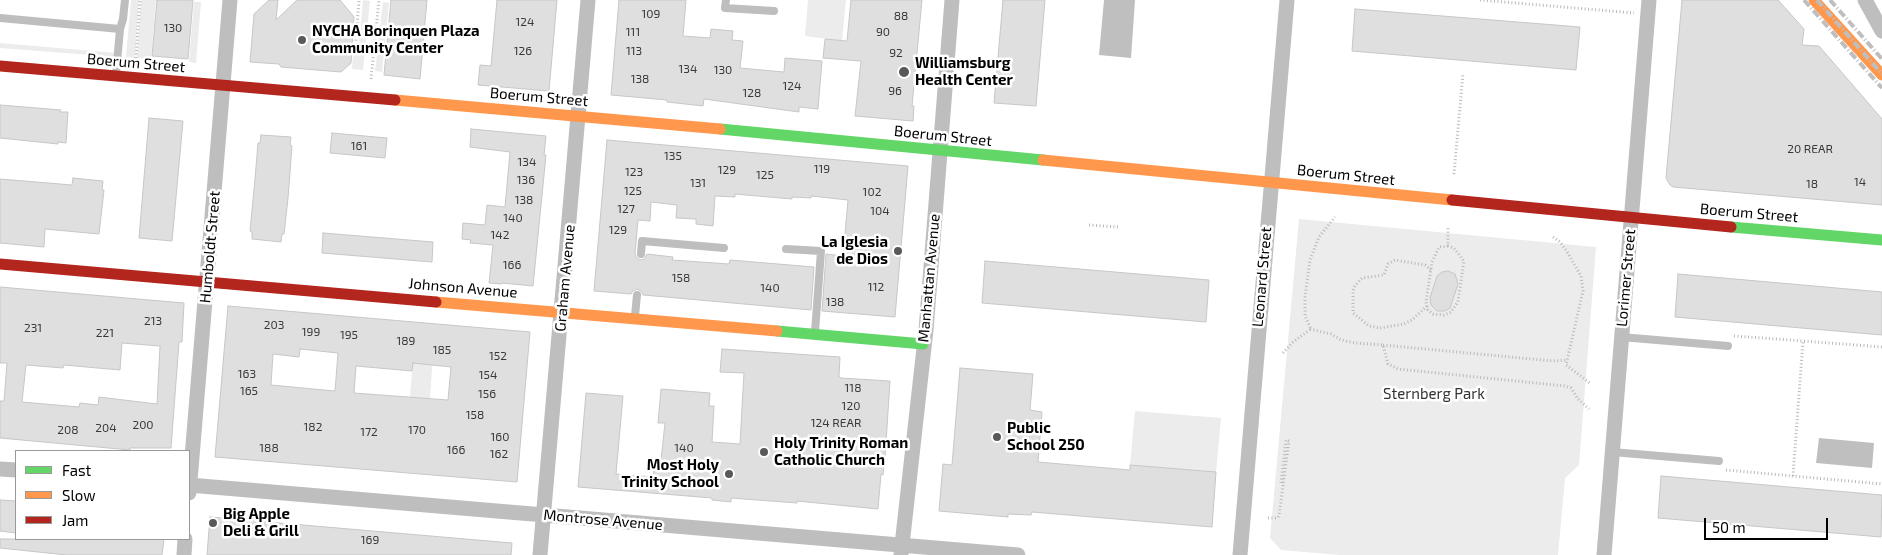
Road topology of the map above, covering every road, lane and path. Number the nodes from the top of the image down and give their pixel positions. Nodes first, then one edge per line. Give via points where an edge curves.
1 (125, 0) edge
2 (140, 0) edge
3 (230, 0) edge
4 (359, 0) edge
5 (379, 0) edge
6 (588, 0) edge
7 (726, 0) edge
8 (952, 0) edge
9 (1287, 0) edge
10 (1480, 0) edge
11 (1814, 0) edge
12 (1865, 0) edge
13 (1648, 7) edge
14 (774, 12) dead end
15 (0, 18) edge
16 (120, 29) junction
17 (1882, 31) edge
18 (355, 51) dead end
19 (135, 64) dead end
20 (0, 66) edge
21 (1463, 73) dead end
22 (1882, 75) edge
23 (116, 76) junction
24 (370, 82) dead end
25 (224, 85) junction
26 (578, 115) junction
27 (939, 150) junction
28 (1454, 174) dead end
29 (1270, 182) junction
30 (1335, 216) dead end
31 (1632, 218) junction
32 (1089, 225) dead end
33 (1119, 227) dead end
34 (1448, 227) dead end
35 (1553, 237) dead end
36 (1882, 240) edge
37 (1448, 246) junction
38 (724, 248) dead end
39 (786, 249) dead end
40 (641, 254) dead end
41 (0, 264) edge
42 (1431, 270) junction
43 (207, 281) junction
44 (637, 295) dead end
45 (1427, 306) junction
46 (562, 312) junction
47 (635, 318) junction
48 (1310, 329) junction
49 (814, 334) junction
50 (1621, 337) junction
51 (923, 344) junction
52 (1383, 345) junction
53 (1728, 346) dead end
54 (1882, 347) edge
55 (1283, 353) dead end
56 (1567, 360) junction
57 (1591, 384) dead end
58 (1589, 409) dead end
59 (1612, 452) junction
60 (1719, 461) dead end
61 (0, 469) edge
62 (15, 470) edge
63 (190, 476) edge
64 (1280, 483) dead end
65 (1882, 484) edge
66 (190, 487) edge
67 (544, 516) junction
68 (1268, 518) dead end
69 (185, 540) edge
70 (902, 550) edge
71 (184, 555) edge
72 (540, 555) edge
73 (1018, 555) edge
74 (1240, 555) edge
75 (1604, 555) edge

1 - 16 lane
2 - 19 path
3 - 25 street, Humboldt Street
4 - 18 path
5 - 24 path
6 - 26 street, Graham Avenue
7 - 14 lane via 725,8
8 - 27 street, Manhattan Avenue
9 - 29 street, Leonard Street
10 - 13 path
11 - 22 street
12 - 17 street
13 - 31 street, Lorimer Street
15 - 16 lane
16 - 23 lane
20 - 23 street, Boerum Street
21 - 28 path
23 - 25 street, Boerum Street
25 - 26 street, Boerum Street
25 - 43 street, Humboldt Street
26 - 27 street, Boerum Street
26 - 46 street, Graham Avenue
27 - 29 street, Boerum Street
27 - 51 street, Manhattan Avenue
29 - 31 street, Boerum Street
29 - 74 street, Leonard Street
30 - 48 path via 1319,237 1310,260 1305,297 1305,316
31 - 36 street, Boerum Street
31 - 50 street, Lorimer Street
32 - 33 path
34 - 37 path
35 - 56 path via 1566,250 1581,276 1583,292
37 - 42 path via 1438,247
37 - 45 path via 1454,248 1464,261 1458,302 1451,312 1444,315 1433,314
38 - 40 lane via 642,241
39 - 49 lane via 821,252
41 - 43 street, Johnson Avenue
42 - 45 path
42 - 45 path via 1425,265 1395,260 1388,264 1384,275 1362,278 1353,292 1353,313 1369,326 1380,328 1404,324
43 - 46 street, Johnson Avenue
43 - 63 street, Humboldt Street
44 - 47 lane
46 - 47 street, Johnson Avenue
46 - 67 street, Graham Avenue
47 - 49 street, Johnson Avenue
48 - 52 path via 1341,340
48 - 55 path
49 - 51 street, Johnson Avenue
50 - 53 lane
50 - 59 street, Lorimer Street
51 - 70 street, Manhattan Avenue
52 - 56 path
52 - 58 path via 1388,364 1398,369 1565,386 1571,388
54 - 65 path via 1803,341 1793,476
56 - 57 path via 1566,365
59 - 60 lane
59 - 75 street, Lorimer Street
61 - 62 street
64 - 68 path via 1286,440 1289,441 1279,516
66 - 67 street, Montrose Avenue
67 - 70 street, Montrose Avenue
67 - 72 street, Graham Avenue
69 - 71 street
70 - 73 street, Montrose Avenue

